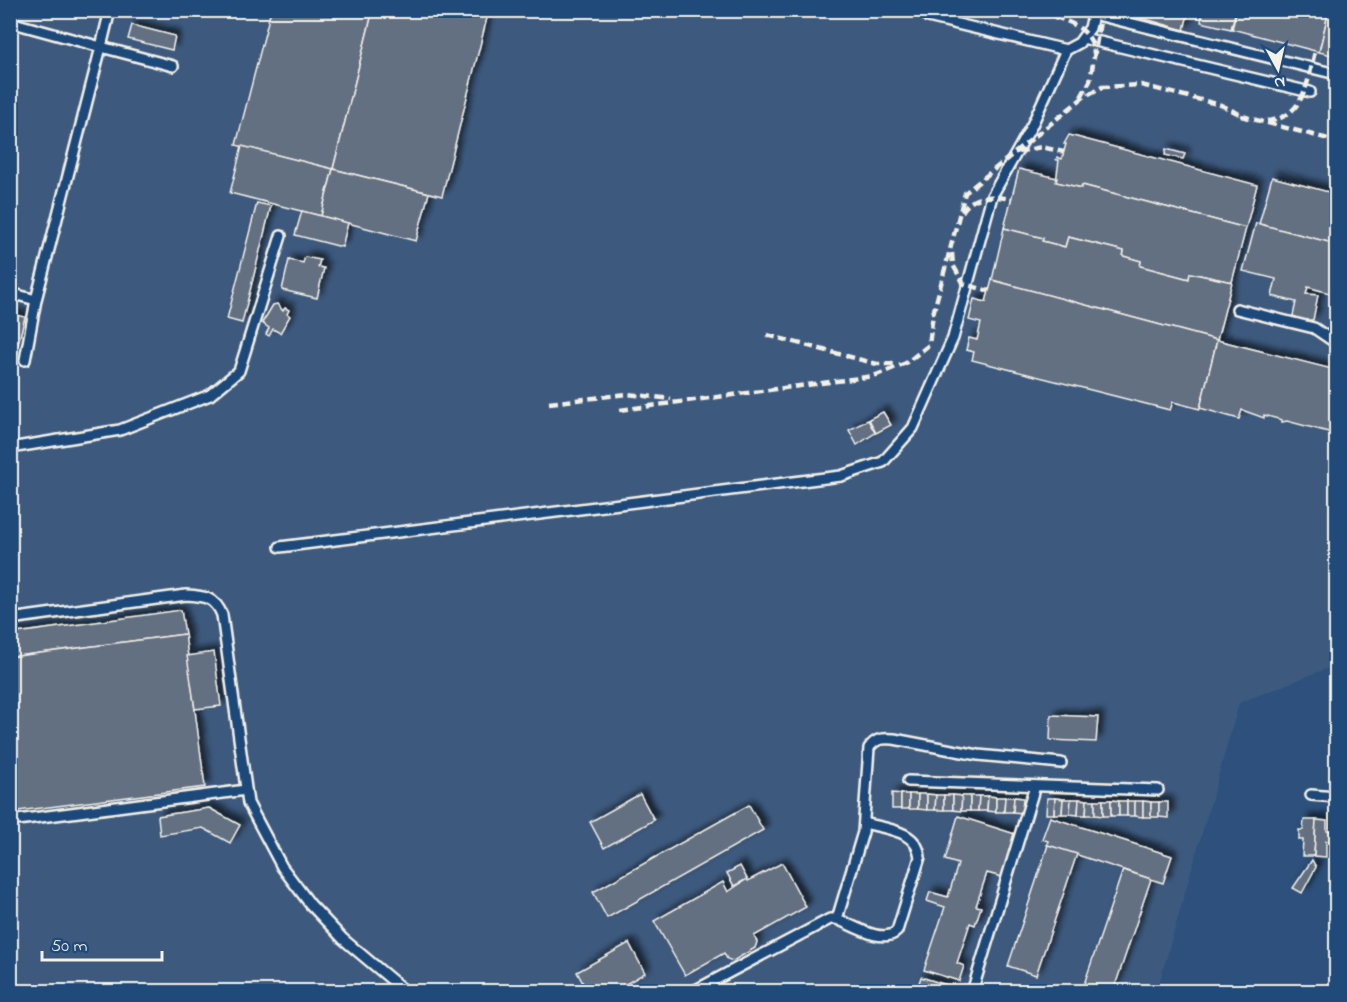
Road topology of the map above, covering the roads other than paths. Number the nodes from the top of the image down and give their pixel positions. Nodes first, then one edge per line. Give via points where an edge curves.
1 (110, 10) edge
2 (924, 10) edge
3 (1093, 12) edge
4 (10, 22) edge
5 (1083, 38) junction
6 (101, 47) junction
7 (1066, 50) junction
8 (173, 66) dead end
9 (1336, 74) edge
10 (1310, 92) dead end
11 (281, 236) dead end
12 (10, 293) edge
13 (36, 300) junction
14 (1237, 309) dead end
15 (1336, 343) edge
16 (25, 360) dead end
17 (10, 448) edge
18 (280, 547) dead end
19 (10, 619) edge
20 (1061, 763) dead end
21 (908, 781) dead end
22 (1035, 786) junction
23 (246, 790) junction
24 (1158, 790) dead end
25 (1311, 795) dead end
26 (1336, 797) edge
27 (10, 821) edge
28 (864, 823) junction
29 (837, 919) junction
30 (406, 992) edge
31 (692, 992) edge
32 (972, 992) edge

1 - 6 lane
2 - 7 lane via 928,16
3 - 5 lane
3 - 9 lane
4 - 6 lane
5 - 7 lane
5 - 10 lane
6 - 8 lane
6 - 13 lane
7 - 18 lane via 1032,125 992,196 953,338 912,428 883,462 841,476
11 - 17 lane via 239,371 210,395 120,430
12 - 13 lane
13 - 16 lane
14 - 15 lane via 1314,328
19 - 23 lane via 186,595 207,597 218,604
20 - 28 lane via 978,755 882,738 869,748
21 - 22 lane
22 - 24 lane
22 - 32 lane
23 - 27 lane
23 - 30 lane via 248,802 282,867 310,904 343,939
25 - 26 lane
28 - 29 lane
28 - 29 lane via 909,836 920,856 893,935 882,937
29 - 31 lane via 826,920

